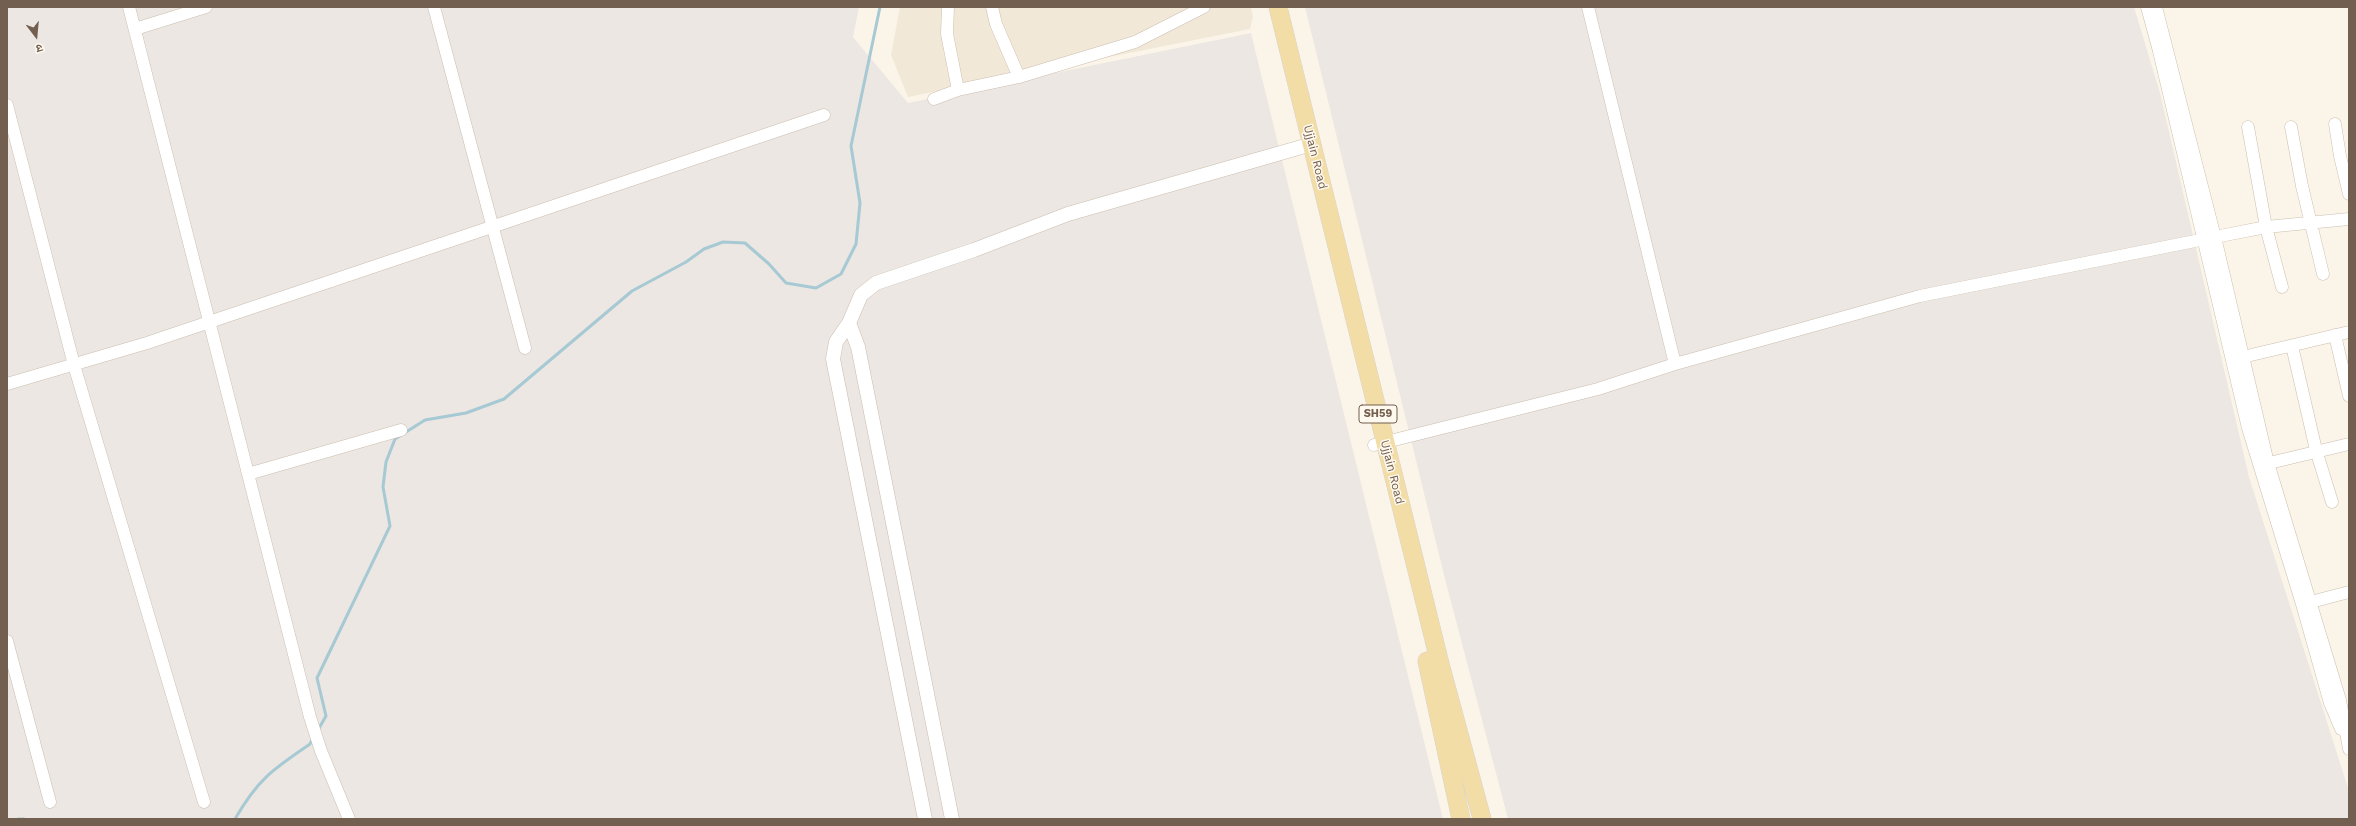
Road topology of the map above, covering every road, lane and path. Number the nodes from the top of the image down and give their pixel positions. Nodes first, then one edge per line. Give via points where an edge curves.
1 (129, 7) edge
2 (206, 7) edge
3 (434, 7) edge
4 (948, 7) edge
5 (992, 7) edge
6 (1204, 7) edge
7 (1269, 7) edge
8 (1278, 7) edge
9 (1588, 7) edge
10 (2147, 7) edge
11 (2156, 7) edge
12 (135, 29) junction
13 (1019, 77) junction
14 (958, 90) junction
15 (934, 99) dead end
16 (7, 106) edge
17 (824, 115) dead end
18 (2335, 124) dead end
19 (2248, 127) dead end
20 (2291, 127) dead end
21 (1307, 146) junction
22 (2349, 194) edge
23 (2349, 219) edge
24 (2311, 223) junction
25 (493, 226) junction
26 (2266, 227) junction
27 (2209, 238) junction
28 (2323, 274) dead end
29 (2282, 287) dead end
30 (209, 322) junction
31 (849, 323) junction
32 (2349, 332) edge
33 (2334, 335) junction
34 (2292, 346) junction
35 (526, 348) dead end
36 (2236, 358) junction
37 (1675, 364) junction
38 (74, 365) junction
39 (7, 384) edge
40 (2349, 396) edge
41 (401, 430) dead end
42 (1379, 443) junction
43 (2349, 444) edge
44 (2316, 450) junction
45 (2263, 464) junction
46 (248, 474) junction
47 (2332, 502) dead end
48 (2349, 592) edge
49 (2306, 603) junction
50 (7, 641) edge
51 (2347, 736) edge
52 (50, 802) dead end
53 (204, 802) dead end
54 (349, 819) edge
55 (925, 819) edge
56 (952, 819) edge
57 (1461, 819) edge
58 (1482, 819) edge

1 - 12 street
2 - 12 street
3 - 25 street
4 - 14 street via 947,34
5 - 13 street via 996,24
6 - 13 street via 1135,42
7 - 21 main road, Ujjain Road / SH59
8 - 21 main road, Ujjain Road / SH59
9 - 37 street
10 - 27 street
11 - 27 street
12 - 30 street
13 - 14 street
14 - 15 street
16 - 38 street
17 - 25 street
18 - 22 street
19 - 26 street
20 - 24 street
21 - 31 street via 1068,214 974,250 898,274 876,283 861,295
21 - 42 main road, Ujjain Road / SH59
23 - 24 street
24 - 26 street
24 - 28 street
25 - 30 street
25 - 35 street
26 - 27 street
26 - 29 street
27 - 36 street
27 - 37 street via 1920,296
30 - 38 street via 147,344
30 - 46 street
31 - 55 street via 836,342 833,359
31 - 56 street via 861,362
32 - 33 street
33 - 34 street
33 - 40 street
34 - 36 street
34 - 44 street
36 - 45 street
37 - 42 street via 1598,389
38 - 39 street
38 - 53 street
41 - 46 street
42 - 57 main road, Ujjain Road / SH59
42 - 58 main road, Ujjain Road / SH59
43 - 44 street
44 - 45 street
44 - 47 street
45 - 49 street
46 - 54 street via 310,716 321,751
48 - 49 street
49 - 51 street via 2330,703
50 - 52 street

